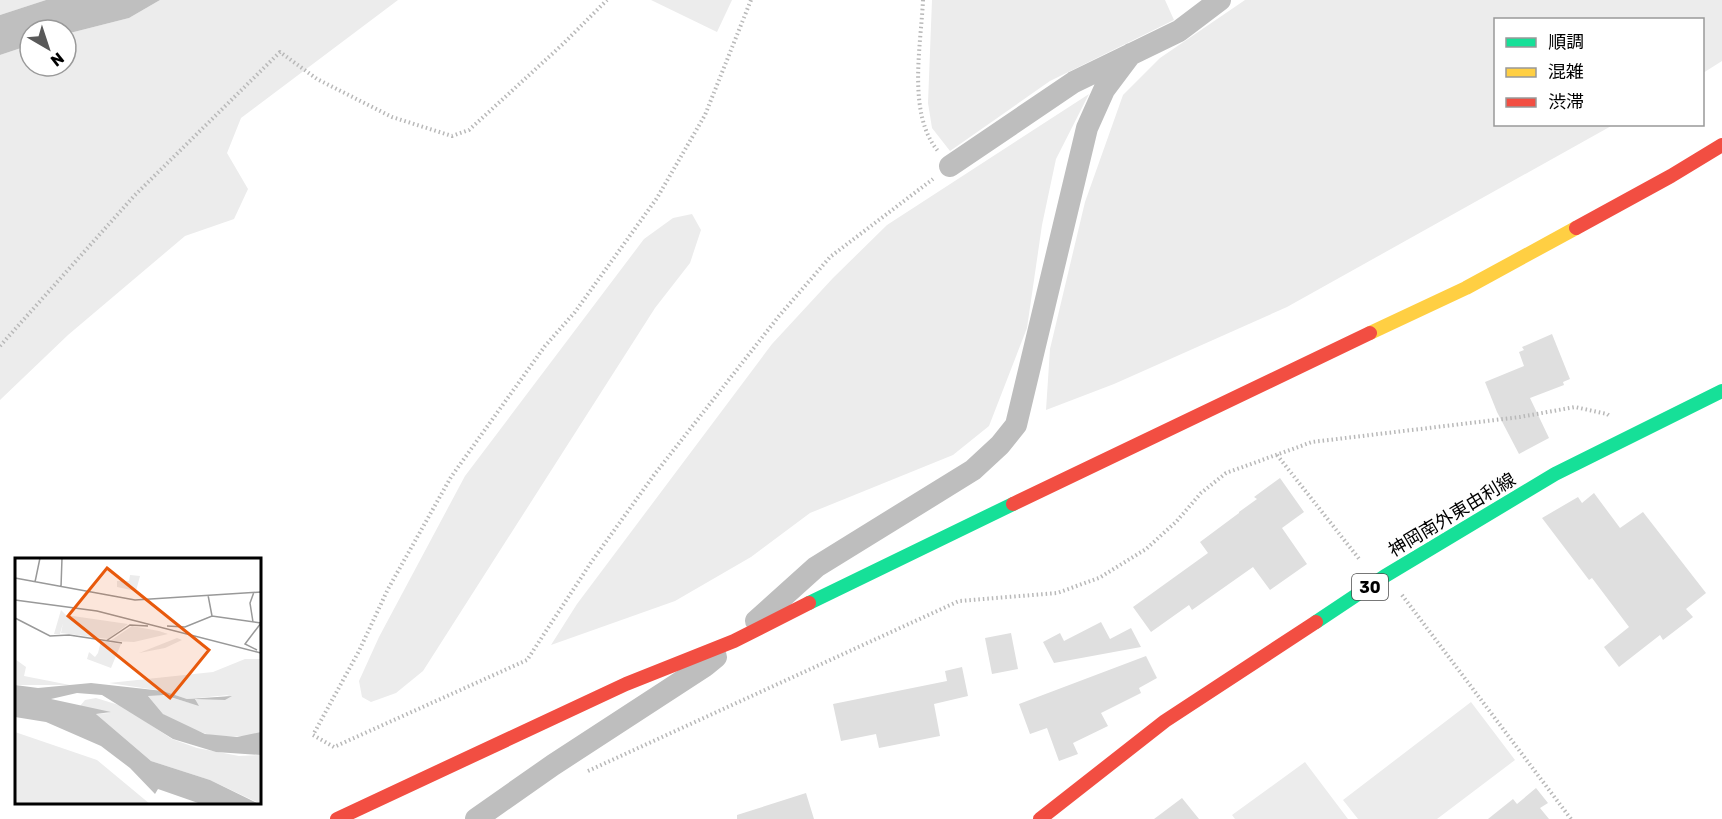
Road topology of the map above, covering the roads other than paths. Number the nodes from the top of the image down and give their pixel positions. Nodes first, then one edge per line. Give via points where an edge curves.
1 (1220, 0) edge
2 (1131, 54) junction
3 (1722, 145) edge
4 (950, 166) road end
5 (1722, 391) edge
6 (734, 641) junction
7 (337, 819) edge
8 (476, 819) edge
9 (1040, 819) edge

1 - 2 street via 1179,31
2 - 4 street via 1074,82
2 - 6 street via 1104,90 1087,128 1016,425 973,470 816,567
3 - 6 street via 1466,288 905,555
5 - 9 street, 神岡南外東由利線 / 30 via 1555,474 1381,579 1165,721
6 - 7 street via 626,684
6 - 8 street via 705,666

